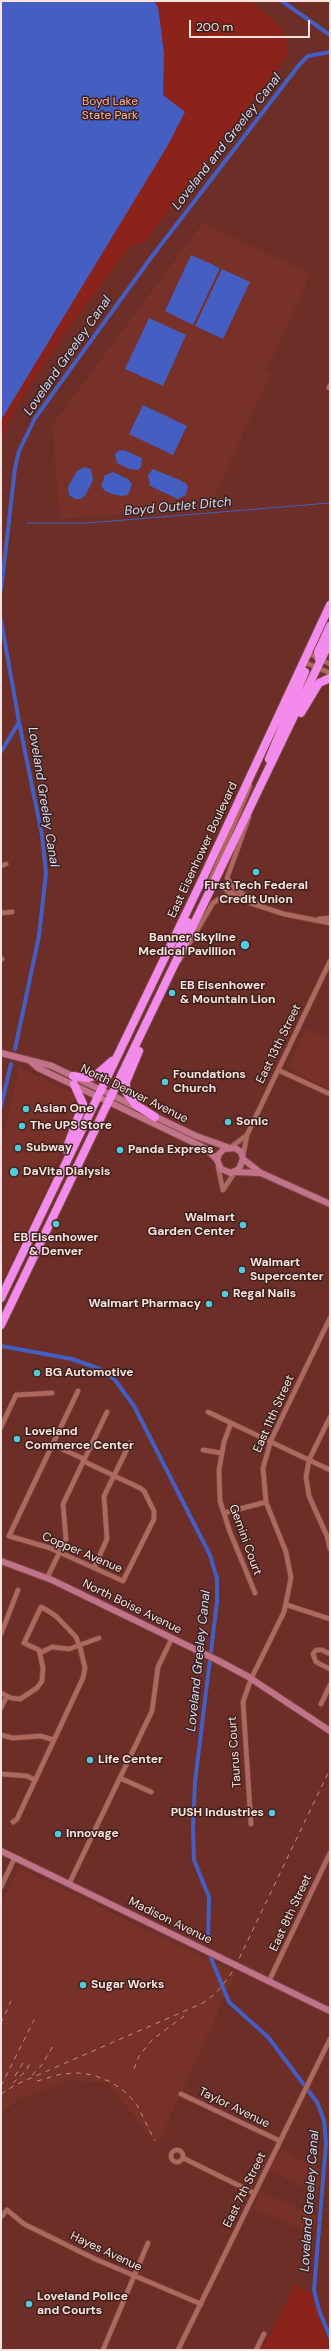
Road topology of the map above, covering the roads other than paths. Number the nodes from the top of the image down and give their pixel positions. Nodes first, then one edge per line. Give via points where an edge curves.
1 (330, 605) edge
2 (330, 626) edge
3 (330, 641) edge
4 (308, 653) junction
5 (320, 659) junction
6 (306, 663) junction
7 (330, 664) edge
8 (318, 668) junction
9 (330, 673) edge
10 (330, 678) edge
11 (284, 738) junction
12 (257, 763) junction
13 (261, 787) junction
14 (214, 885) junction
15 (199, 886) junction
16 (235, 896) junction
17 (259, 905) junction
18 (12, 912) dead end
19 (1, 913) edge
20 (330, 918) edge
21 (317, 919) junction
22 (330, 923) edge
23 (330, 961) edge
24 (171, 974) junction
25 (130, 1031) junction
26 (1, 1053) edge
27 (278, 1070) junction
28 (73, 1080) junction
29 (99, 1093) junction
30 (330, 1094) edge
31 (110, 1099) junction
32 (155, 1116) junction
33 (247, 1135) junction
34 (229, 1147) junction
35 (243, 1157) junction
36 (66, 1162) junction
37 (218, 1162) junction
38 (236, 1172) junction
39 (261, 1173) junction
40 (330, 1204) edge
41 (1, 1298) edge
42 (330, 1318) edge
43 (1, 1326) edge
44 (78, 1392) dead end
45 (52, 1393) dead end
46 (107, 1412) dead end
47 (208, 1412) dead end
48 (330, 1417) edge
49 (232, 1423) junction
50 (1, 1427) edge
51 (271, 1440) junction
52 (130, 1443) dead end
53 (53, 1445) junction
54 (203, 1450) dead end
55 (221, 1453) junction
56 (84, 1460) junction
57 (309, 1460) junction
58 (330, 1470) edge
59 (114, 1475) junction
60 (266, 1502) junction
61 (224, 1513) junction
62 (330, 1549) edge
63 (60, 1552) junction
64 (1, 1561) edge
65 (94, 1568) junction
66 (47, 1578) junction
67 (18, 1590) dead end
68 (255, 1593) dead end
69 (287, 1605) junction
70 (330, 1619) edge
71 (1, 1634) edge
72 (99, 1638) dead end
73 (172, 1638) junction
74 (80, 1646) junction
75 (40, 1653) junction
76 (330, 1654) edge
77 (330, 1669) edge
78 (251, 1679) junction
79 (330, 1685) edge
80 (1, 1693) edge
81 (7, 1696) junction
82 (322, 1704) dead end
83 (1, 1708) edge
84 (330, 1732) edge
85 (1, 1735) edge
86 (54, 1740) junction
87 (1, 1774) edge
88 (120, 1778) junction
89 (35, 1780) junction
90 (151, 1792) dead end
91 (13, 1822) dead end
92 (251, 1824) dead end
93 (1, 1851) edge
94 (330, 1853) edge
95 (15, 1857) junction
96 (69, 1884) junction
97 (1, 1887) edge
98 (269, 1981) junction
99 (330, 2011) edge
100 (330, 2039) edge
101 (180, 2094) dead end
102 (280, 2141) junction
103 (183, 2158) dead end
104 (254, 2194) junction
105 (1, 2217) edge
106 (148, 2244) dead end
107 (134, 2276) junction
108 (201, 2304) junction
109 (264, 2334) dead end
110 (104, 2350) edge
111 (178, 2350) edge
112 (256, 2350) edge

1 - 4 highway, East Eisenhower Boulevard
2 - 5 highway via 317,654
3 - 5 highway, East Eisenhower Boulevard
4 - 5 street
4 - 6 highway, East Eisenhower Boulevard
5 - 7 street
5 - 8 highway, East Eisenhower Boulevard
6 - 8 street
6 - 12 highway, East Eisenhower Boulevard
6 - 13 highway via 272,748
8 - 9 street
8 - 11 highway, East Eisenhower Boulevard
10 - 11 highway via 318,683
11 - 13 highway, East Eisenhower Boulevard
12 - 14 street via 250,787 211,876 210,881
12 - 15 highway, East Eisenhower Boulevard
13 - 14 highway, East Eisenhower Boulevard
13 - 17 street via 227,878 233,887
14 - 16 street
14 - 24 highway, East Eisenhower Boulevard
15 - 24 highway via 202,891 183,932
15 - 25 highway, East Eisenhower Boulevard
16 - 17 street via 250,904
16 - 24 street via 223,896 213,902
17 - 21 street via 284,914
18 - 19 street
20 - 21 street
21 - 22 street
23 - 27 street, East 13th Street
24 - 31 highway, East Eisenhower Boulevard
24 - 32 highway via 125,1086 132,1101
25 - 28 highway via 113,1059 101,1072 88,1078
25 - 29 highway, East Eisenhower Boulevard
26 - 28 main road, North Denver Avenue via 30,1061 38,1068
27 - 30 street
27 - 33 street, East 13th Street
28 - 29 main road, North Denver Avenue
28 - 36 highway via 83,1104 63,1156
29 - 31 main road, North Denver Avenue
29 - 36 highway, East Eisenhower Boulevard
31 - 32 main road, North Denver Avenue
31 - 37 main road, North Denver Avenue via 207,1149
31 - 43 highway, East Eisenhower Boulevard
32 - 34 main road, North Denver Avenue via 196,1136
33 - 34 street, East 13th Street
33 - 35 street, East 13th Street
34 - 35 main road via 238,1149
34 - 37 main road via 219,1154
35 - 38 main road via 242,1166
35 - 39 main road
36 - 41 highway, East Eisenhower Boulevard
37 - 38 main road via 224,1172
37 - 38 street via 223,1190
38 - 39 main road
39 - 40 main road
42 - 51 street, East 11th Street
44 - 53 street
45 - 50 street via 16,1394
46 - 56 street
47 - 49 street
48 - 57 street
49 - 51 street
49 - 55 street, Gemini Court
51 - 57 street
51 - 60 street, East 11th Street via 263,1468
52 - 59 street
53 - 56 street
53 - 63 street, Copper Avenue via 9,1536
54 - 55 street
55 - 61 street, Gemini Court via 219,1482
56 - 59 street
56 - 63 street via 63,1504 66,1535
57 - 58 street
57 - 62 street via 306,1470 307,1487
59 - 65 street via 104,1496 107,1539
59 - 65 street, Copper Avenue via 140,1488 154,1511 154,1519 123,1582
60 - 61 street
60 - 69 street, East 11th Street via 290,1568
61 - 68 street, Gemini Court
63 - 65 street, Copper Avenue
63 - 66 street
64 - 66 main road, North Boise Avenue
66 - 73 main road, North Boise Avenue
67 - 71 street
69 - 70 street
69 - 78 street, East 11th Street
72 - 74 street
73 - 78 main road, North Boise Avenue
73 - 88 street via 158,1667 152,1710
74 - 75 street via 69,1649 52,1647
74 - 75 street via 67,1626 41,1607 24,1643 39,1650
74 - 86 street via 85,1668 83,1678
75 - 81 street via 42,1681 37,1688 20,1699
76 - 77 street via 322,1650 316,1650 313,1654 316,1662
78 - 84 main road, North Boise Avenue
78 - 92 street, Taurus Court via 245,1692 242,1712
79 - 82 street
80 - 81 street
81 - 83 street
85 - 86 street via 13,1738 41,1736
86 - 89 street
87 - 89 street via 27,1776
88 - 90 street
88 - 96 street
89 - 91 street via 17,1819
93 - 95 main road, Madison Avenue
94 - 98 street, East 8th Street
95 - 96 main road, Madison Avenue
95 - 97 street
96 - 98 main road, Madison Avenue
98 - 99 main road, Madison Avenue
100 - 102 street, East 7th Street
101 - 102 street, Taylor Avenue
102 - 104 street, East 7th Street
103 - 104 street
104 - 108 street, East 7th Street
105 - 107 street, Hayes Avenue via 7,2210 24,2224
106 - 107 street
107 - 108 street, Hayes Avenue
107 - 110 street
108 - 111 street, East 7th Street
109 - 112 street

